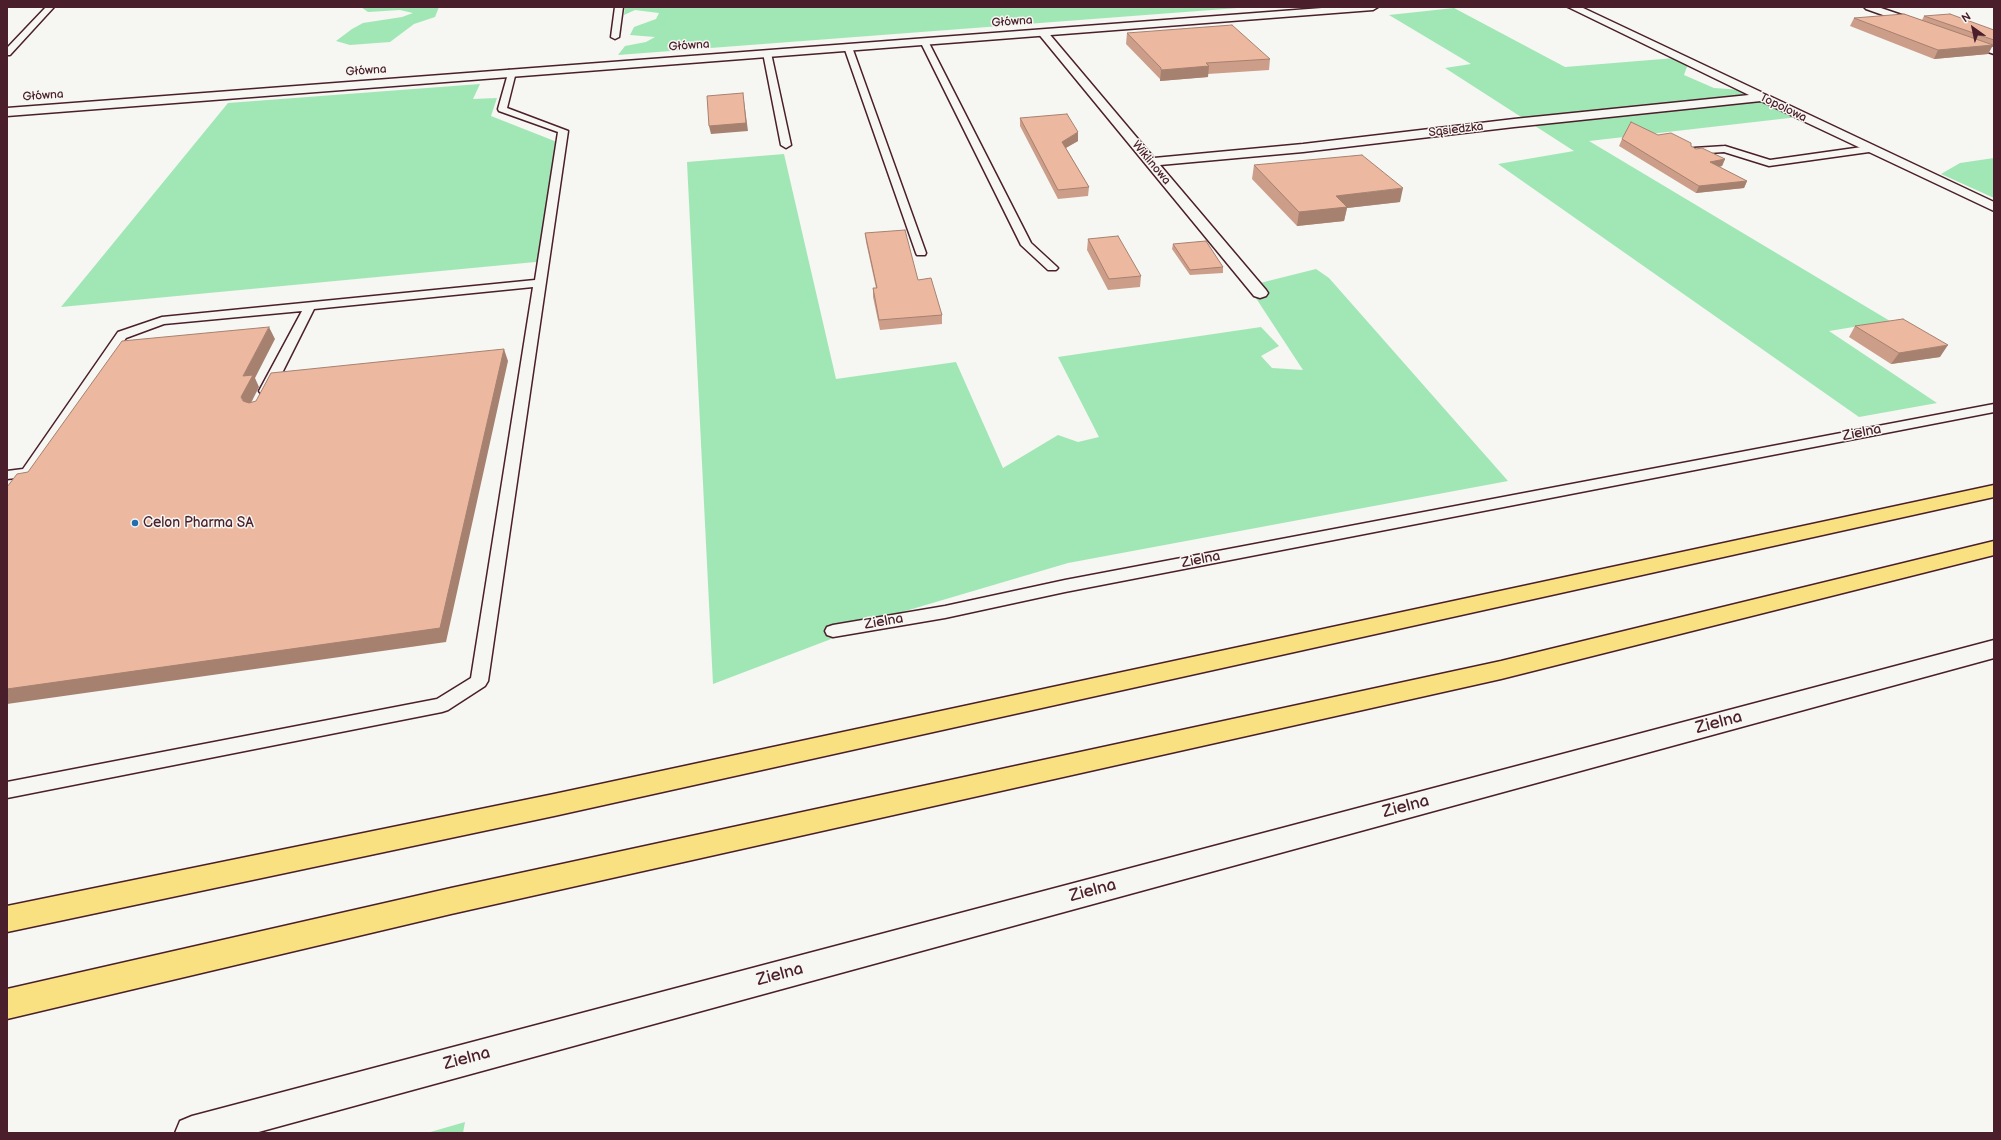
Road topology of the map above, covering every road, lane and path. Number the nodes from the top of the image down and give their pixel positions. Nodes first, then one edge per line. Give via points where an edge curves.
1 (50, 7) edge
2 (619, 7) edge
3 (1373, 7) edge
4 (1573, 7) edge
5 (1869, 7) edge
6 (1928, 28) edge
7 (1042, 32) junction
8 (1951, 35) edge
9 (615, 37) dead end
10 (924, 41) junction
11 (848, 47) junction
12 (1994, 51) edge
13 (7, 53) edge
14 (767, 53) junction
15 (512, 72) junction
16 (1761, 97) junction
17 (7, 112) edge
18 (786, 145) dead end
19 (1869, 149) junction
20 (1694, 151) edge
21 (1150, 162) junction
22 (1994, 208) edge
23 (921, 253) dead end
24 (1052, 268) dead end
25 (540, 283) junction
26 (1260, 293) dead end
27 (310, 306) junction
28 (260, 403) edge
29 (1994, 408) edge
30 (28, 472) junction
31 (7, 475) edge
32 (1994, 491) edge
33 (7, 502) edge
34 (1994, 548) edge
35 (834, 631) dead end
36 (1994, 649) edge
37 (7, 790) edge
38 (7, 919) edge
39 (7, 1004) edge
40 (192, 1133) edge

1 - 13 lane
2 - 9 lane
3 - 7 street, Główna
4 - 16 street, Topolowa
5 - 6 street
7 - 10 street, Główna
7 - 21 street, Wiklinowa
8 - 12 street
10 - 11 street, Główna
10 - 24 lane via 1026,245
11 - 14 street, Główna
11 - 23 lane
14 - 15 street, Główna
14 - 18 lane
15 - 17 street, Główna
15 - 25 lane via 502,108 563,131
16 - 19 street, Topolowa
16 - 21 street, Sąsiedzka via 1303,148
19 - 20 lane via 1769,163 1725,149
19 - 22 street, Topolowa
21 - 26 street, Wiklinowa
25 - 27 lane
25 - 37 lane via 479,681 442,705
27 - 28 lane
27 - 30 lane via 162,321 122,335
29 - 35 lane, Zielna via 1065,586 945,612
30 - 31 lane
30 - 33 lane
32 - 38 highway via 546,806
34 - 39 highway via 1501,670 467,897
36 - 40 street, Zielna

